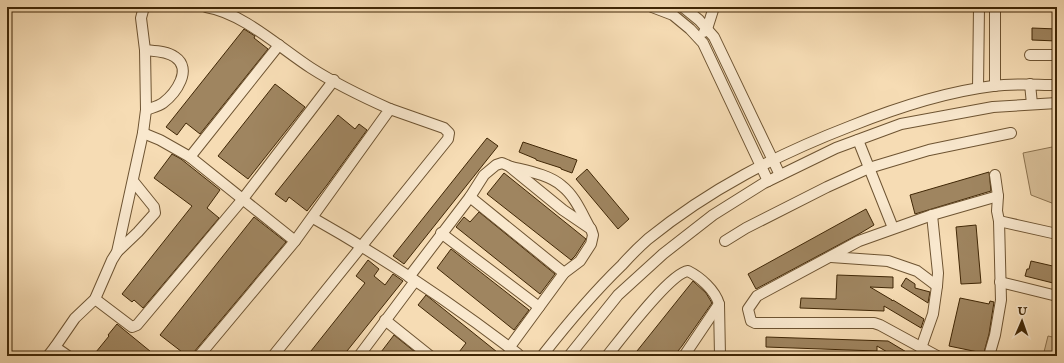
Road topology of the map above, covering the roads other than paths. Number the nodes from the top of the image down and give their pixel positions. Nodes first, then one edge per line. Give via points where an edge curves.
1 (144, 7) edge
2 (206, 7) edge
3 (652, 7) edge
4 (683, 7) edge
5 (714, 7) edge
6 (979, 7) edge
7 (995, 7) edge
8 (675, 11) edge
9 (707, 29) junction
10 (698, 37) junction
11 (279, 45) junction
12 (145, 50) junction
13 (1030, 55) dead end
14 (1057, 55) edge
15 (334, 80) junction
16 (1030, 84) junction
17 (1057, 85) edge
18 (995, 86) junction
19 (978, 88) junction
20 (1057, 103) edge
21 (1032, 104) junction
22 (390, 109) junction
23 (146, 110) junction
24 (143, 133) junction
25 (1011, 133) dead end
26 (858, 140) junction
27 (190, 157) junction
28 (772, 160) junction
29 (760, 165) junction
30 (509, 166) junction
31 (869, 168) junction
32 (780, 175) junction
33 (995, 175) dead end
34 (133, 181) junction
35 (768, 181) junction
36 (998, 196) junction
37 (470, 197) junction
38 (242, 200) junction
39 (932, 215) junction
40 (313, 218) junction
41 (1000, 221) junction
42 (893, 228) junction
43 (591, 229) junction
44 (441, 233) junction
45 (1057, 234) edge
46 (296, 241) junction
47 (725, 241) dead end
48 (362, 246) junction
49 (117, 252) junction
50 (831, 256) junction
51 (564, 273) junction
52 (412, 279) junction
53 (1000, 282) junction
54 (937, 286) junction
55 (1057, 296) edge
56 (94, 299) junction
57 (719, 304) junction
58 (539, 307) junction
59 (385, 320) junction
60 (55, 347) junction
61 (509, 348) junction
62 (921, 348) junction
63 (518, 354) dead end
64 (48, 356) edge
65 (68, 356) edge
66 (199, 356) edge
67 (273, 356) edge
68 (359, 356) edge
69 (430, 356) edge
70 (542, 356) edge
71 (569, 356) edge
72 (607, 356) edge
73 (684, 356) edge
74 (720, 356) edge
75 (937, 356) edge
76 (989, 356) edge

1 - 12 street via 141,18
2 - 11 street via 252,26
3 - 8 street
4 - 9 street
5 - 9 street
6 - 19 street
7 - 18 street
8 - 10 street
9 - 10 street
9 - 28 street via 714,36
10 - 29 street
11 - 15 street
11 - 27 street
12 - 23 street
12 - 23 street via 174,56 181,62 183,74 178,86 162,103
13 - 14 street
15 - 22 street
15 - 38 street
16 - 17 street
16 - 18 street
16 - 21 street
18 - 19 street
19 - 28 street via 890,110
20 - 21 street
21 - 26 street via 993,107 901,124
22 - 40 street
22 - 48 street via 444,128 449,133 448,139
23 - 24 street
24 - 27 street
24 - 34 street
25 - 31 street via 929,150
26 - 31 street
26 - 32 street
27 - 38 street
28 - 29 street
28 - 32 street
29 - 35 street
29 - 70 street via 699,200 647,240 603,283
30 - 37 street via 502,163 496,165 484,175
30 - 43 street
30 - 43 street via 534,172 563,186
31 - 42 street
31 - 47 street via 820,190
32 - 35 street
33 - 36 street
34 - 49 street
34 - 49 street via 154,207 154,213
35 - 71 street via 713,215 663,254 618,295
36 - 39 street
36 - 41 street via 997,211
37 - 44 street
37 - 51 street
38 - 46 street
38 - 56 street via 137,325 132,327
39 - 42 street
39 - 54 street
40 - 46 street
40 - 48 street
41 - 45 street
41 - 53 street
42 - 50 street via 859,241
43 - 51 street via 591,244 580,261
44 - 52 street
44 - 58 street
46 - 66 street
48 - 52 street
48 - 67 street
49 - 56 street
50 - 54 street via 888,261 917,271
50 - 62 street via 758,296 748,309 751,321 760,324 874,323
51 - 58 street
52 - 59 street
52 - 61 street
53 - 55 street
53 - 76 street via 1001,300
54 - 62 street via 933,314
56 - 60 street via 75,318
57 - 72 street via 714,293 688,271 684,272 648,306
57 - 73 street
57 - 74 street
58 - 61 street
59 - 68 street
59 - 69 street
60 - 64 street
60 - 65 street
61 - 63 street
62 - 75 street

